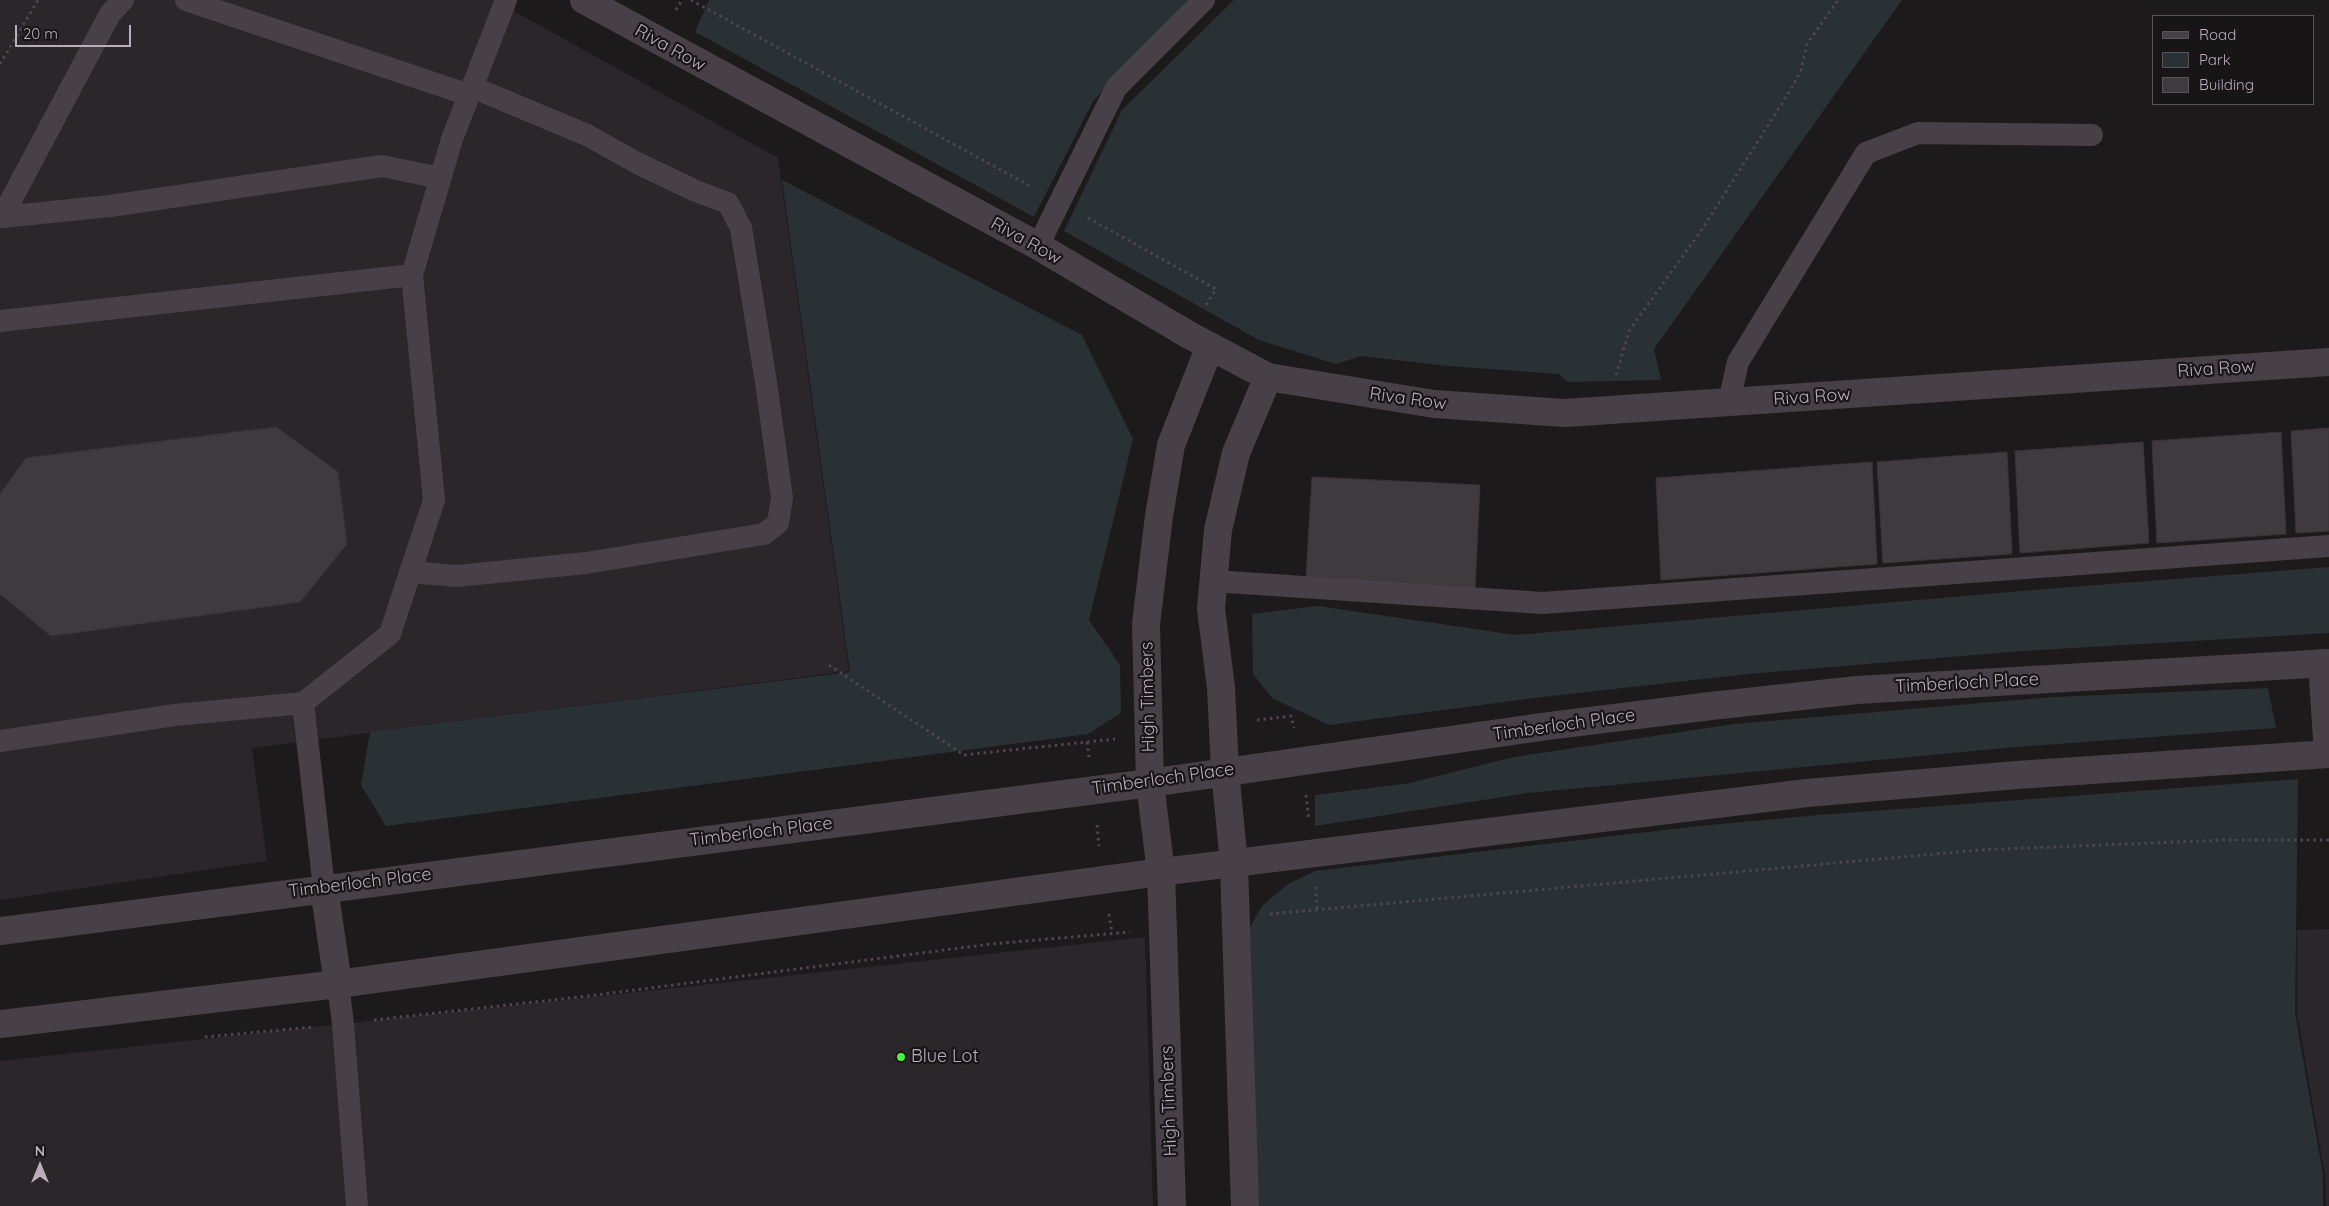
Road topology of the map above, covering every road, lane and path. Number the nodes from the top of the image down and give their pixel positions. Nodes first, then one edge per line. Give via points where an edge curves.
1 (38, 0) edge
2 (123, 0) edge
3 (186, 0) edge
4 (506, 0) edge
5 (584, 0) edge
6 (691, 0) edge
7 (1204, 0) edge
8 (1838, 0) edge
9 (0, 64) edge
10 (470, 91) junction
11 (2092, 135) dead end
12 (440, 178) junction
13 (1060, 202) junction
14 (1, 219) edge
15 (1038, 246) junction
16 (412, 275) junction
17 (0, 321) edge
18 (1199, 340) junction
19 (2329, 362) edge
20 (1268, 377) junction
21 (1730, 402) junction
22 (1608, 411) junction
23 (2329, 546) edge
24 (410, 572) junction
25 (1213, 581) junction
26 (2325, 663) edge
27 (303, 703) junction
28 (0, 740) edge
29 (1087, 742) dead end
30 (2329, 759) edge
31 (1225, 770) junction
32 (1150, 782) junction
33 (1094, 790) junction
34 (2329, 840) edge
35 (1234, 864) junction
36 (1161, 872) junction
37 (1102, 880) junction
38 (324, 888) junction
39 (1236, 917) junction
40 (1163, 928) junction
41 (0, 931) edge
42 (1112, 933) junction
43 (338, 984) junction
44 (0, 1024) edge
45 (343, 1024) junction
46 (196, 1038) dead end
47 (356, 1206) edge
48 (1172, 1206) edge
49 (1244, 1206) edge

1 - 9 path
2 - 14 lane via 110,14
3 - 10 lane
4 - 10 lane
5 - 15 street, Riva Row
6 - 13 path
7 - 13 lane via 1116,88
8 - 22 path via 1807,44 1801,70 1782,103 1703,228 1629,331
10 - 12 lane
10 - 24 lane via 587,135 681,184 728,203 741,228 782,498 778,523 764,534 586,563 457,576
11 - 21 lane via 1918,133 1866,153 1738,362
12 - 14 lane via 382,166
12 - 16 lane
13 - 15 lane
13 - 18 path via 1216,289
15 - 18 street, Riva Row
16 - 17 lane
16 - 24 lane via 434,500
18 - 20 street, Riva Row
18 - 32 street, High Timbers via 1171,445 1146,624
19 - 21 street, Riva Row
20 - 22 street, Riva Row via 1434,404 1565,413
20 - 25 street via 1236,453 1218,530
21 - 22 street, Riva Row
23 - 25 lane via 1543,603
24 - 27 lane via 390,634
25 - 31 street via 1211,609 1221,688
26 - 30 street
26 - 31 street, Timberloch Place via 1857,690 1558,725
27 - 28 lane via 176,715
27 - 38 lane
29 - 33 path
30 - 35 street via 2037,773 1807,793
31 - 32 street, Timberloch Place
31 - 35 street
32 - 33 street, Timberloch Place
32 - 36 street, High Timbers
33 - 37 path
33 - 38 street, Timberloch Place
34 - 39 path via 2225,840 1979,850
35 - 36 street
35 - 39 street
36 - 37 street
36 - 40 street, High Timbers
37 - 42 path
37 - 43 street
38 - 41 street, Timberloch Place
38 - 43 street
39 - 49 street
40 - 42 path
40 - 48 street, High Timbers
42 - 45 path via 990,944
43 - 44 street
43 - 45 lane
45 - 46 path
45 - 47 lane

